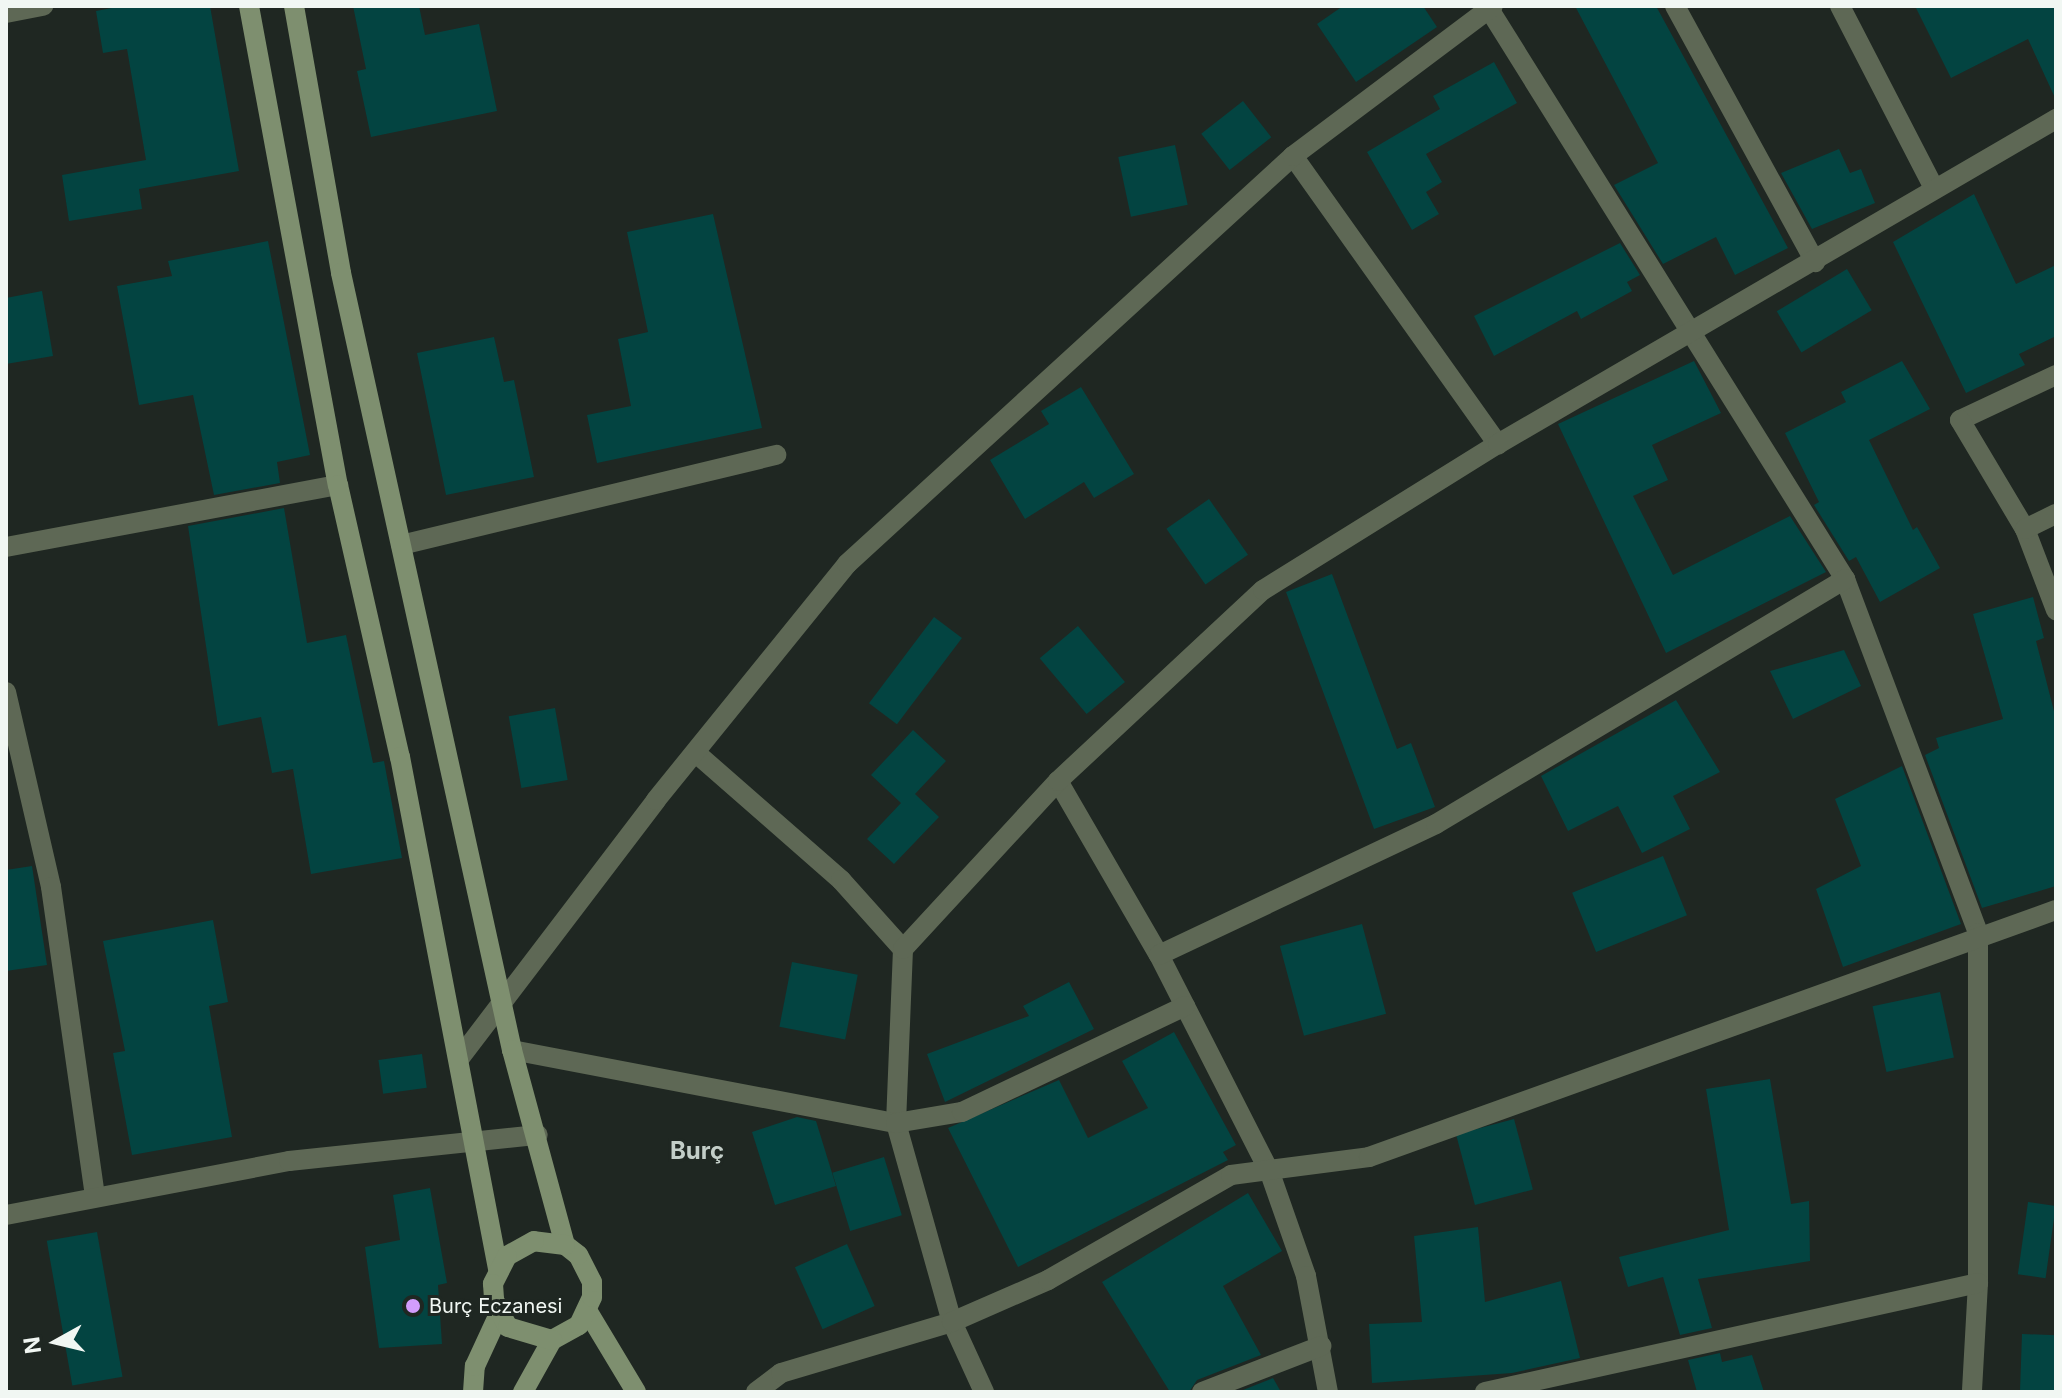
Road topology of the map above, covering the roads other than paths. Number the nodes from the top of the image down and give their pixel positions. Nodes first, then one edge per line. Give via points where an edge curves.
1 (43, 6) edge
2 (249, 6) edge
3 (294, 6) edge
4 (1675, 6) edge
5 (1840, 6) edge
6 (1491, 7) edge
7 (6, 13) edge
8 (2056, 119) edge
9 (1293, 156) junction
10 (1933, 186) junction
11 (1815, 262) junction
12 (1689, 336) junction
13 (2056, 375) edge
14 (1498, 444) junction
15 (776, 455) dead end
16 (338, 485) junction
17 (2056, 514) edge
18 (2025, 529) junction
19 (401, 545) junction
20 (6, 547) edge
21 (1845, 579) junction
22 (2056, 610) edge
23 (6, 692) edge
24 (696, 753) junction
25 (1058, 781) junction
26 (2056, 910) edge
27 (1978, 933) junction
28 (903, 949) junction
29 (1159, 955) junction
30 (501, 1002) junction
31 (1185, 1006) junction
32 (512, 1050) junction
33 (459, 1059) junction
34 (896, 1123) junction
35 (538, 1135) junction
36 (474, 1147) junction
37 (1270, 1173) junction
38 (95, 1196) junction
39 (6, 1215) edge
40 (565, 1245) junction
41 (498, 1269) junction
42 (1978, 1283) junction
43 (588, 1312) junction
44 (499, 1314) junction
45 (952, 1322) junction
46 (552, 1340) junction
47 (1321, 1346) junction
48 (473, 1392) edge
49 (523, 1392) edge
50 (636, 1392) edge
51 (756, 1392) edge
52 (984, 1392) edge
53 (1202, 1392) edge
54 (1328, 1392) edge
55 (1485, 1392) edge
56 (1972, 1392) edge

1 - 7 street
2 - 16 main road
3 - 19 main road via 341,273
4 - 11 street
5 - 10 street
6 - 9 street
6 - 12 street
8 - 10 street
9 - 14 street
9 - 24 street via 847,564
10 - 11 street
11 - 12 street
12 - 14 street
12 - 21 street
13 - 18 street via 1960,420
14 - 25 street via 1263,590
15 - 19 street
16 - 20 street
16 - 33 main road
17 - 18 street
18 - 22 street
19 - 30 main road
21 - 27 street
21 - 29 street via 1436,824
23 - 38 street via 51,887
24 - 28 street via 841,880
24 - 30 street
25 - 28 street
25 - 29 street
26 - 27 street
27 - 37 street via 1369,1157
27 - 42 street
28 - 34 street
29 - 31 street
30 - 32 main road
30 - 33 street
31 - 34 street via 962,1112
31 - 37 street
32 - 34 street
32 - 35 main road
33 - 36 main road
34 - 45 street
35 - 36 street
35 - 40 main road
36 - 38 street via 289,1161
36 - 41 main road
37 - 45 street via 1231,1175 1048,1280
37 - 47 street via 1306,1276
38 - 39 street
40 - 41 main road via 534,1241
40 - 43 main road via 592,1282
41 - 44 main road via 493,1284
42 - 55 street
42 - 56 street
43 - 46 main road via 567,1335
43 - 50 main road
44 - 46 main road via 521,1336
44 - 48 main road via 485,1336
45 - 51 street via 781,1373
45 - 52 street
46 - 49 main road
47 - 53 street
47 - 54 street

